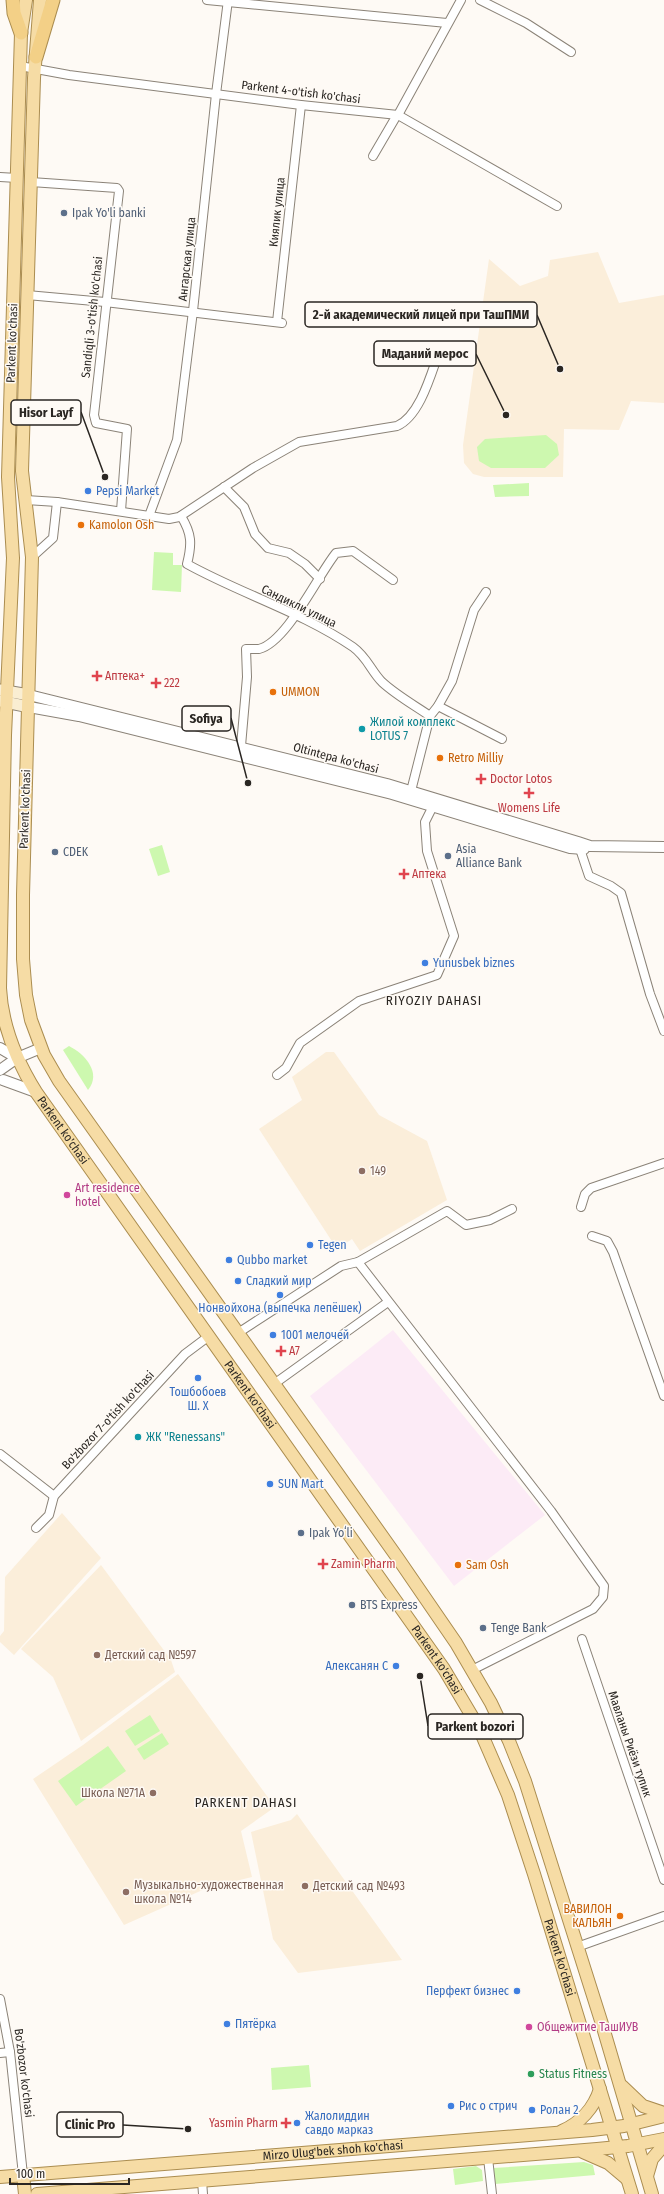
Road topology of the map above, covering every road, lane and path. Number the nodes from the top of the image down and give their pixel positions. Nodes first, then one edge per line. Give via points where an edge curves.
1 (13, 0) edge
2 (26, 0) edge
3 (40, 0) edge
4 (53, 0) edge
5 (207, 0) edge
6 (461, 0) edge
7 (480, 0) edge
8 (228, 1) edge
9 (447, 23) junction
10 (21, 33) junction
11 (571, 52) dead end
12 (35, 63) junction
13 (20, 66) junction
14 (216, 94) junction
15 (301, 105) junction
16 (397, 115) junction
17 (373, 156) dead end
18 (0, 177) edge
19 (17, 178) junction
20 (30, 182) junction
21 (557, 206) dead end
22 (27, 295) junction
23 (105, 302) junction
24 (194, 311) junction
25 (439, 352) dead end
26 (224, 487) junction
27 (26, 500) junction
28 (57, 502) junction
29 (121, 510) junction
30 (148, 516) junction
31 (181, 516) junction
32 (32, 557) junction
33 (320, 579) junction
34 (393, 580) dead end
35 (486, 592) dead end
36 (294, 615) junction
37 (3, 696) edge
38 (29, 701) junction
39 (438, 706) junction
40 (430, 716) junction
41 (502, 739) dead end
42 (240, 750) junction
43 (411, 791) junction
44 (434, 802) junction
45 (590, 846) junction
46 (627, 847) junction
47 (664, 847) edge
48 (580, 849) junction
49 (664, 852) edge
50 (1, 1019) edge
51 (664, 1031) edge
52 (0, 1048) edge
53 (41, 1048) junction
54 (17, 1058) junction
55 (277, 1075) dead end
56 (1, 1078) edge
57 (36, 1092) junction
58 (664, 1163) edge
59 (581, 1207) dead end
60 (512, 1209) dead end
61 (592, 1236) dead end
62 (358, 1262) junction
63 (388, 1302) junction
64 (238, 1333) junction
65 (209, 1336) junction
66 (274, 1384) junction
67 (664, 1396) edge
68 (0, 1454) edge
69 (54, 1496) junction
70 (36, 1528) dead end
71 (582, 1639) dead end
72 (472, 1670) junction
73 (664, 1880) edge
74 (664, 1916) edge
75 (577, 1947) junction
76 (0, 1999) edge
77 (10, 2052) junction
78 (0, 2053) edge
79 (620, 2083) junction
80 (600, 2089) junction
81 (664, 2114) edge
82 (632, 2124) junction
83 (612, 2128) junction
84 (558, 2133) junction
85 (625, 2136) junction
86 (664, 2139) edge
87 (638, 2144) junction
88 (664, 2144) edge
89 (618, 2147) junction
90 (578, 2151) junction
91 (259, 2157) junction
92 (488, 2158) junction
93 (23, 2176) junction
94 (260, 2176) junction
95 (0, 2177) edge
96 (647, 2177) junction
97 (202, 2181) junction
98 (629, 2181) junction
99 (25, 2194) edge
100 (37, 2194) edge
101 (42, 2194) edge
102 (203, 2194) edge
103 (492, 2194) edge
104 (632, 2194) edge
105 (652, 2194) edge

1 - 10 highway via 14,14
2 - 10 main road, Parkent ko'chasi
3 - 12 main road, Parkent ko'chasi
4 - 12 highway
5 - 8 street
6 - 9 street
7 - 11 street via 526,23
8 - 9 street
8 - 14 street, Ангарская улица
9 - 16 street
10 - 13 main road, Parkent ko'chasi
12 - 13 street, Parkent 4-o'tish ko'chasi
12 - 14 street, Parkent 4-o'tish ko'chasi via 69,75
12 - 20 main road, Parkent ko'chasi
13 - 19 main road, Parkent ko'chasi
14 - 15 street, Parkent 4-o'tish ko'chasi
14 - 24 street, Ангарская улица
15 - 16 street, Parkent 4-o'tish ko'chasi
15 - 24 street, Киялик улица via 279,322
16 - 17 street
16 - 21 street, Parkent 4-o'tish ko'chasi
18 - 19 street
19 - 37 main road, Parkent ko'chasi via 8,477 13,558
20 - 22 main road, Parkent ko'chasi
20 - 23 street, Sandiqli 3-o'tish ko'chasi via 119,189
22 - 23 street
22 - 27 main road, Parkent ko'chasi via 22,471
23 - 24 street
23 - 29 street, Sandiqli 3-o'tish ko'chasi via 94,415 96,423 127,429
24 - 30 street, Ангарская улица via 177,440
25 - 26 street via 413,414 406,422 397,426 299,442
26 - 31 street
26 - 33 street via 244,507 255,534 268,548 289,553
27 - 28 street
27 - 32 main road, Parkent ko'chasi
28 - 29 street
28 - 32 street via 53,538
29 - 30 street
30 - 31 street
31 - 36 street, Сандикли улица via 190,530 187,564 211,578
32 - 38 main road, Parkent ko'chasi
33 - 34 street via 324,567 336,552 354,551
33 - 36 street
35 - 39 street via 474,610 452,681
36 - 40 street, Сандикли улица via 354,648 365,657 383,683
36 - 42 street via 276,639 259,649 246,649 247,677
37 - 38 main road, Oltintepa ko'chasi
37 - 50 main road, Parkent ko'chasi
38 - 42 street, Oltintepa ko'chasi
38 - 53 main road, Parkent ko'chasi via 23,959 29,1008
39 - 40 street
39 - 41 street
40 - 43 street
42 - 43 street, Oltintepa ko'chasi
42 - 44 street, Oltintepa ko'chasi
43 - 44 street, Oltintepa ko'chasi
44 - 45 street, Oltintepa ko'chasi
44 - 48 street, Oltintepa ko'chasi via 500,828
44 - 55 street via 425,822 427,851 454,936 437,975 359,1001 300,1043 286,1068
45 - 46 street, Oltintepa ko'chasi
45 - 48 street
46 - 47 street, Oltintepa ko'chasi
46 - 48 street, Oltintepa ko'chasi
46 - 49 street, Oltintepa ko'chasi
48 - 51 street via 589,876 621,893 650,994
50 - 54 main road, Parkent ko'chasi
52 - 54 street
53 - 54 street
53 - 64 main road, Parkent ko'chasi via 59,1081
54 - 56 street
54 - 57 main road, Parkent ko'chasi
56 - 57 street
57 - 65 main road, Parkent ko'chasi
58 - 59 street via 591,1188 585,1194
60 - 62 street via 490,1220 466,1225 447,1211
61 - 67 street via 607,1241 613,1252
62 - 63 street
62 - 64 street via 341,1266
63 - 66 street
63 - 72 street via 551,1511 604,1586 603,1597 593,1609
64 - 66 main road, Parkent ko'chasi
65 - 69 street, Bo'zbozor 7-o'tish ko'chasi via 185,1354
65 - 80 main road, Parkent ko'chasi via 444,1669 479,1728 510,1802
66 - 72 main road, Parkent ko'chasi via 401,1563
68 - 69 street
69 - 70 street, Bo'zbozor 7-o'tish ko'chasi via 49,1515
71 - 73 street, Мавланы Риёзи тупик
72 - 75 main road, Parkent ko'chasi via 517,1761
74 - 75 street
75 - 79 main road, Parkent ko'chasi
76 - 77 street, Bo'zbozor ko'chasi
77 - 78 street
77 - 93 street, Bo'zbozor ko'chasi
79 - 81 main road via 631,2097 643,2106
79 - 82 main road, Parkent ko'chasi
80 - 83 main road, Parkent ko'chasi
80 - 84 main road via 595,2103 584,2115
81 - 82 main road, Mirzo Ulug'bek shoh ko'chasi
82 - 83 main road, Mirzo Ulug'bek shoh ko'chasi
82 - 85 main road
82 - 87 main road, Parkent ko'chasi
83 - 84 main road, Mirzo Ulug'bek shoh ko'chasi
83 - 85 main road
83 - 89 main road, Parkent ko'chasi
84 - 91 main road, Mirzo Ulug'bek shoh ko'chasi
85 - 87 main road
85 - 89 main road
86 - 87 main road, Mirzo Ulug'bek shoh ko'chasi
87 - 89 main road, Mirzo Ulug'bek shoh ko'chasi
87 - 96 main road, Parkent ko'chasi
88 - 96 main road via 652,2159
89 - 90 main road, Mirzo Ulug'bek shoh ko'chasi
89 - 98 main road, Parkent ko'chasi
90 - 92 main road, Mirzo Ulug'bek shoh ko'chasi
90 - 98 main road via 608,2163
91 - 93 main road, Mirzo Ulug'bek shoh ko'chasi
91 - 94 main road
92 - 94 main road, Mirzo Ulug'bek shoh ko'chasi
92 - 103 street
93 - 95 main road, Mirzo Ulug'bek shoh ko'chasi
93 - 99 main road
94 - 97 main road, Mirzo Ulug'bek shoh ko'chasi
96 - 105 main road, Parkent ko'chasi
97 - 101 main road, Mirzo Ulug'bek shoh ko'chasi
97 - 102 street
98 - 104 main road, Parkent ko'chasi
100 - 101 main road, Mirzo Ulug'bek shoh ko'chasi

